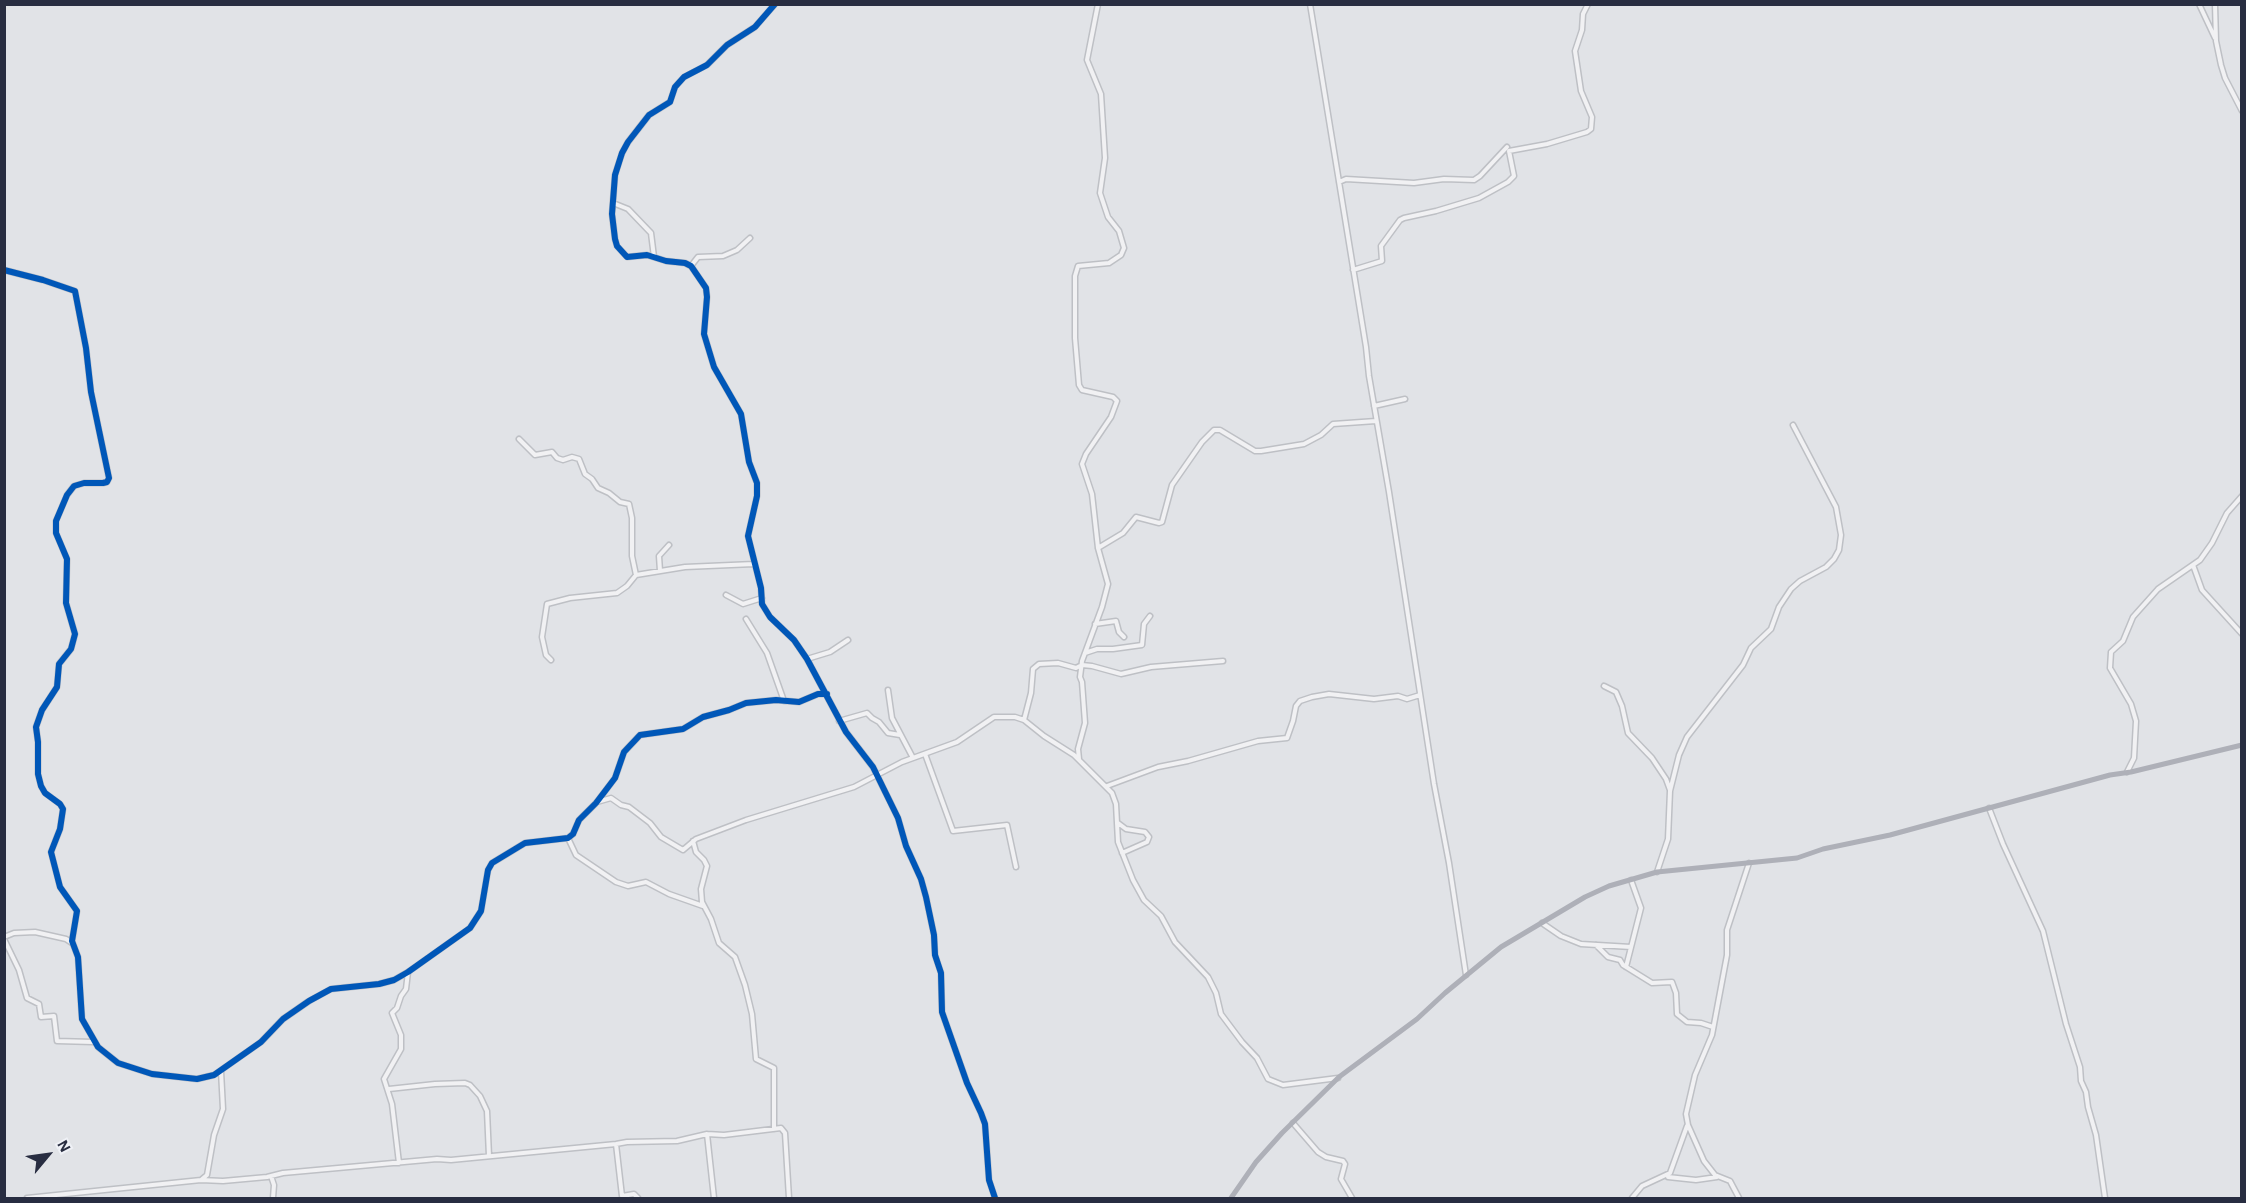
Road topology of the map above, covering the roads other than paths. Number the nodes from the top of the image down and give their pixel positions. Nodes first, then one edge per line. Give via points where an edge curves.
1 (775, 4) edge
2 (1098, 4) edge
3 (1310, 4) edge
4 (1588, 4) edge
5 (2199, 4) edge
6 (2215, 4) edge
7 (2217, 41) junction
8 (2241, 111) edge
9 (1507, 147) dead end
10 (1339, 182) junction
11 (613, 203) junction
12 (750, 238) dead end
13 (655, 257) junction
14 (691, 266) junction
15 (4, 270) edge
16 (1353, 270) junction
17 (1405, 399) dead end
18 (1374, 406) junction
19 (1376, 421) junction
20 (1793, 425) dead end
21 (519, 439) dead end
22 (2241, 495) edge
23 (669, 545) dead end
24 (1098, 548) junction
25 (754, 564) junction
26 (2193, 565) junction
27 (660, 571) junction
28 (636, 574) junction
29 (726, 595) dead end
30 (762, 598) junction
31 (1150, 616) dead end
32 (746, 619) dead end
33 (1095, 624) junction
34 (2241, 634) edge
35 (1124, 637) dead end
36 (848, 640) dead end
37 (1084, 653) junction
38 (807, 659) junction
39 (551, 660) dead end
40 (1223, 661) dead end
41 (1082, 665) junction
42 (1604, 686) dead end
43 (888, 690) dead end
44 (827, 694) junction
45 (1420, 695) junction
46 (784, 701) junction
47 (1024, 720) junction
48 (839, 721) junction
49 (900, 735) junction
50 (2241, 745) edge
51 (925, 753) junction
52 (913, 758) junction
53 (1078, 760) junction
54 (2127, 772) junction
55 (878, 776) junction
56 (1107, 786) junction
57 (1670, 791) junction
58 (596, 802) junction
59 (1989, 808) junction
60 (1118, 822) junction
61 (568, 838) junction
62 (693, 841) junction
63 (1122, 853) junction
64 (1660, 861) junction
65 (1749, 863) junction
66 (1016, 867) dead end
67 (1665, 871) junction
68 (1657, 872) junction
69 (1631, 879) junction
70 (703, 906) junction
71 (1542, 923) junction
72 (4, 938) edge
73 (73, 944) junction
74 (1596, 945) junction
75 (1631, 947) junction
76 (1626, 967) junction
77 (408, 972) junction
78 (1466, 975) junction
79 (1713, 1028) junction
80 (94, 1042) junction
81 (221, 1071) junction
82 (1339, 1078) junction
83 (389, 1089) junction
84 (1293, 1123) junction
85 (1688, 1125) junction
86 (774, 1129) junction
87 (707, 1134) junction
88 (616, 1144) junction
89 (489, 1156) junction
90 (399, 1163) junction
91 (207, 1176) junction
92 (271, 1176) junction
93 (1667, 1177) junction
94 (1717, 1177) junction
95 (201, 1180) junction
96 (211, 1180) junction
97 (27, 1198) edge
98 (273, 1198) edge
99 (638, 1198) edge
100 (714, 1198) edge
101 (789, 1198) edge
102 (995, 1198) edge
103 (1231, 1198) edge
104 (1352, 1198) edge
105 (1632, 1198) edge
106 (1739, 1198) edge
107 (2105, 1198) edge

1 - 11 street via 755,27 684,77 668,104 654,110 643,122 621,153
2 - 24 street via 1087,60 1101,94 1105,158 1100,193 1124,248 1109,263 1078,266 1075,276 1078,385 1082,390 1117,401 1082,464 1092,494
3 - 10 street
4 - 16 street via 1575,51 1581,91 1592,117 1591,129 1547,144 1509,151 1514,176 1508,182 1479,198 1400,220 1381,246 1382,261
5 - 7 street
6 - 7 street
7 - 8 street via 2225,78
9 - 10 street via 1474,180
10 - 16 street
11 - 13 street via 628,209 651,233
11 - 13 street via 615,239 622,252 627,257
12 - 14 street via 737,250 723,256 698,257
13 - 14 street
14 - 25 street via 707,291 704,328 712,361 741,414 749,462 757,483 748,537
15 - 73 street via 75,291 109,478 103,483 75,486 56,521 56,533 68,559 66,603 75,634 71,649 59,664 57,687 36,727 41,786 63,809 51,852 60,887 77,911
16 - 18 street
17 - 18 street
18 - 19 street
19 - 24 street via 1333,424 1304,444 1261,451 1214,430 1172,485 1162,522 1136,517 1123,534
19 - 45 street
20 - 57 street via 1836,507 1841,535 1839,550 1826,567 1791,589 1779,606 1771,629 1751,648 1743,665 1690,733 1679,754
21 - 28 street via 535,455 552,452 563,460 579,459 585,474 598,488 629,504
22 - 26 street via 2224,517 2205,554
23 - 27 street via 659,556
24 - 33 street via 1108,584
25 - 27 street
25 - 30 street
26 - 34 street via 2202,590
26 - 54 street via 2153,594 2133,616 2123,641 2111,652 2110,668 2136,721 2134,758
27 - 28 street
28 - 39 street via 617,593 547,604 542,637 545,654
29 - 30 street via 743,604
30 - 38 street via 765,612
31 - 37 street via 1144,624 1142,645
32 - 46 street via 766,653
33 - 35 street via 1116,621
33 - 37 street
36 - 38 street via 830,652
37 - 41 street
38 - 44 street
40 - 41 street via 1151,667 1121,674
41 - 47 street via 1035,666
41 - 53 street via 1085,723
42 - 57 street via 1616,692 1628,733 1652,758
43 - 49 street via 892,718
44 - 46 street via 799,702
44 - 48 street
45 - 56 street via 1407,699 1329,694 1312,697 1296,706 1287,738 1258,741 1158,767
45 - 78 street
46 - 58 street via 743,703 703,717 683,729 640,735 624,752 615,778
47 - 51 street via 994,717 957,742
47 - 53 street
48 - 49 street via 867,713 888,733
48 - 55 street
49 - 52 street
50 - 54 street
51 - 52 street
51 - 66 street via 952,829 956,832 1007,825
52 - 55 street
53 - 56 street
54 - 59 street
55 - 62 street
55 - 102 street via 926,897 940,973 940,1006 981,1113
56 - 60 street via 1116,804
57 - 64 street via 1669,837
58 - 61 street
58 - 62 street via 611,798 631,808 680,850
59 - 65 street via 1797,858
59 - 107 street via 2043,931 2096,1135
60 - 63 street
60 - 63 street via 1126,829 1146,832 1149,837 1147,842
61 - 70 street via 576,855 616,882 628,886 646,882
61 - 77 street via 525,843 495,860 488,870 478,918 470,928
62 - 70 street via 706,866 701,889
63 - 82 street via 1144,900 1208,977 1221,1014 1257,1058 1268,1079 1283,1085
64 - 67 street
64 - 68 street
65 - 67 street
65 - 79 street via 1727,930 1727,955
67 - 68 street
68 - 69 street
69 - 71 street via 1585,897
69 - 75 street via 1641,908
70 - 86 street via 719,943 735,957 742,975 752,1014 756,1059 774,1068
71 - 74 street via 1572,940
71 - 78 street via 1501,947
72 - 73 street via 35,932
72 - 80 street via 27,998 39,1004 40,1017 54,1016 57,1041
73 - 80 street via 78,957 82,1019
74 - 75 street
74 - 76 street
75 - 76 street
76 - 79 street via 1652,983 1672,982 1677,1014 1687,1022
77 - 81 street via 379,984 331,989 283,1019 261,1042
77 - 83 street via 406,989 392,1013 401,1035 401,1049 384,1079
78 - 82 street via 1417,1019
79 - 85 street via 1694,1078 1686,1114
80 - 81 street via 118,1063 152,1074 197,1079
81 - 91 street via 223,1109
82 - 84 street
83 - 89 street via 470,1085 487,1111
83 - 90 street
84 - 103 street via 1256,1162
84 - 104 street via 1322,1155 1344,1161 1341,1179
85 - 93 street
85 - 94 street via 1704,1161
86 - 87 street
86 - 101 street via 782,1128 785,1132
87 - 88 street via 677,1141
87 - 100 street
88 - 89 street
88 - 99 street via 622,1196 634,1194
89 - 90 street
90 - 92 street
91 - 95 street
91 - 96 street
92 - 96 street
92 - 98 street
93 - 94 street
93 - 105 street via 1642,1186
94 - 106 street via 1730,1181
95 - 96 street
95 - 97 street

